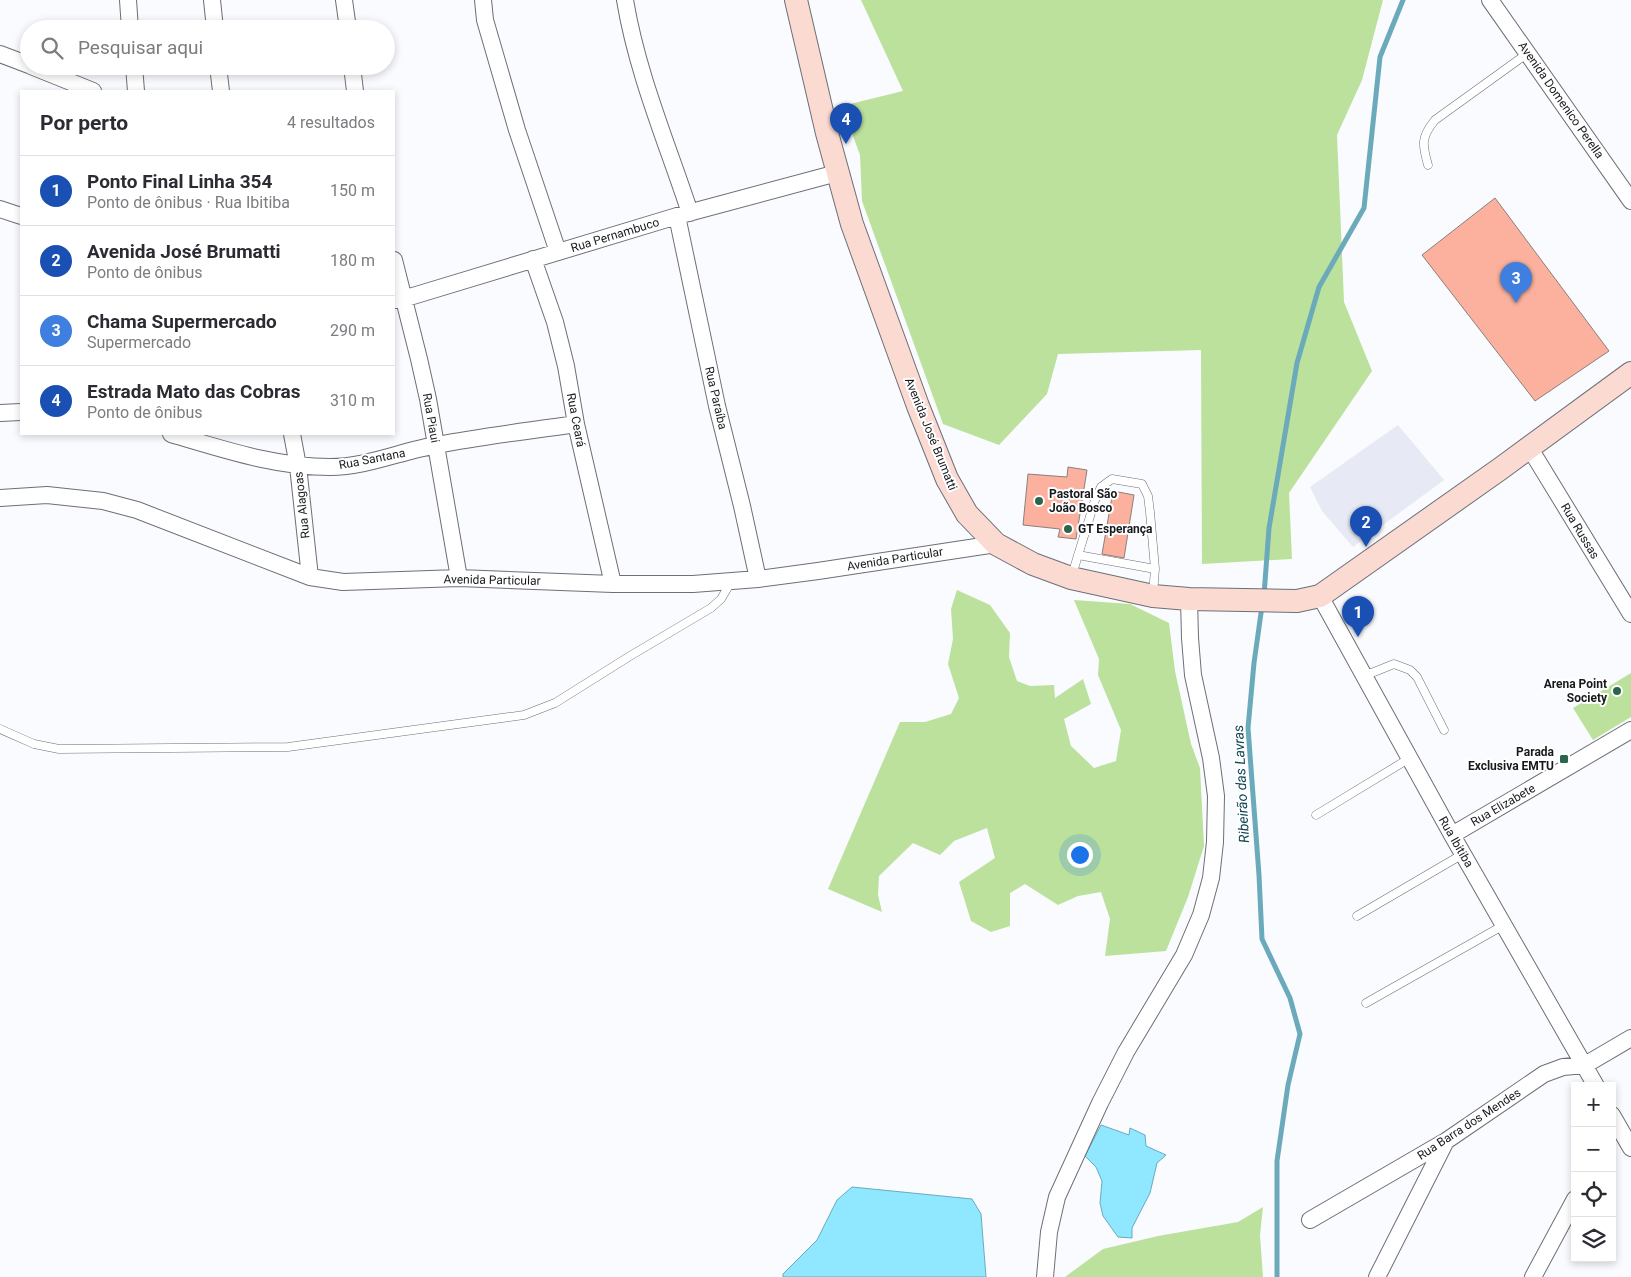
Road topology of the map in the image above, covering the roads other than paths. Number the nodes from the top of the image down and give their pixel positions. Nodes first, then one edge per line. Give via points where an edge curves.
1 (128, 0) edge
2 (212, 0) edge
3 (344, 0) edge
4 (483, 0) edge
5 (625, 0) edge
6 (796, 0) edge
7 (1493, 1) edge
8 (129, 20) edge
9 (214, 20) edge
10 (347, 20) edge
11 (0, 52) edge
12 (1528, 53) junction
13 (20, 61) edge
14 (53, 75) edge
15 (135, 75) edge
16 (219, 75) edge
17 (353, 75) edge
18 (90, 90) edge
19 (136, 90) edge
20 (221, 90) edge
21 (356, 90) edge
22 (1428, 166) dead end
23 (837, 173) junction
24 (1631, 201) edge
25 (0, 209) edge
26 (684, 215) junction
27 (20, 216) edge
28 (558, 252) junction
29 (532, 259) junction
30 (395, 270) edge
31 (398, 300) edge
32 (1631, 373) edge
33 (20, 412) edge
34 (0, 413) edge
35 (576, 424) junction
36 (175, 435) edge
37 (292, 435) edge
38 (436, 445) junction
39 (1529, 447) junction
40 (298, 466) junction
41 (0, 498) edge
42 (996, 544) junction
43 (1078, 555) junction
44 (1154, 569) junction
45 (310, 577) junction
46 (459, 578) junction
47 (1071, 578) junction
48 (758, 579) junction
49 (732, 581) junction
50 (613, 584) junction
51 (1153, 596) junction
52 (1320, 596) junction
53 (1189, 599) junction
54 (1631, 614) edge
55 (1364, 676) junction
56 (0, 729) edge
57 (1444, 730) dead end
58 (1631, 730) edge
59 (1410, 758) junction
60 (1316, 815) dead end
61 (1452, 835) junction
62 (1463, 854) junction
63 (1357, 916) dead end
64 (1504, 925) junction
65 (1366, 1003) dead end
66 (1631, 1038) edge
67 (1585, 1065) junction
68 (1594, 1082) edge
69 (1616, 1126) edge
70 (1446, 1142) junction
71 (1631, 1148) edge
72 (1571, 1206) edge
73 (1310, 1220) dead end
74 (1045, 1277) edge
75 (1378, 1277) edge
76 (1533, 1277) edge

1 - 8 street
2 - 9 street
3 - 10 street
4 - 28 street via 485,20 517,130
5 - 26 street, Rua Paraíba
6 - 23 main road, Avenida José Brumatti
7 - 12 street, Avenida Domenico Perella
11 - 13 street
12 - 22 lane via 1435,120 1423,142
12 - 24 street, Avenida Domenico Perella
14 - 18 street
15 - 19 street
16 - 20 street
17 - 21 street
23 - 26 street, Rua Pernambuco
23 - 42 main road, Avenida José Brumatti via 852,224 947,479 967,514
25 - 27 street
26 - 28 street, Rua Pernambuco
26 - 48 street, Rua Paraíba via 717,406
28 - 29 street, Rua Pernambuco
29 - 31 street, Rua Pernambuco
29 - 35 street, Rua Ceará via 555,322
30 - 31 street, Rua Piaui
31 - 38 street, Rua Piaui via 420,359
32 - 39 main road, Avenida José Brumatti
33 - 34 street
35 - 38 street, Rua Santana
35 - 50 street, Rua Ceará
36 - 40 street, Rua Santana
37 - 40 street, Rua Alagoas
38 - 40 street, Rua Santana via 368,462 332,467
38 - 46 street, Rua Piaui
39 - 52 main road, Avenida José Brumatti
39 - 54 street, Rua Russas
40 - 45 street, Rua Alagoas
41 - 45 street, Avenida Particular via 47,495 103,501 137,510
42 - 47 main road, Avenida José Brumatti via 1033,564
42 - 48 street, Avenida Particular
43 - 44 lane
43 - 44 lane via 1101,487 1112,479 1142,484 1148,496
43 - 47 lane
44 - 51 lane
45 - 46 street, Avenida Particular via 343,582
46 - 50 street, Avenida Particular
47 - 51 main road, Avenida José Brumatti
48 - 49 street, Avenida Particular
49 - 50 street, Avenida Particular
49 - 56 lane via 711,608 555,703 524,715 288,748 59,748 34,744
51 - 53 main road, Avenida José Brumatti
52 - 53 main road, Avenida José Brumatti via 1288,601
52 - 55 street, Rua Ibitiba
53 - 74 street via 1193,675 1216,796 1211,878 1201,915 1184,955 1126,1052 1057,1197 1049,1232
55 - 57 lane via 1394,664 1410,670 1417,677
55 - 59 street, Rua Ibitiba
58 - 61 street, Rua Elizabete
59 - 60 lane
59 - 61 street, Rua Ibitiba
61 - 62 street, Rua Ibitiba
62 - 63 lane
62 - 64 street, Rua Ibitiba
64 - 65 lane
64 - 67 street, Rua Ibitiba
66 - 67 street, Rua Barra dos Mendes
67 - 68 street, Rua Ibitiba
67 - 70 street, Rua Barra dos Mendes via 1563,1067 1544,1074
69 - 71 street
70 - 73 street, Rua Barra dos Mendes
70 - 75 street
72 - 76 street

